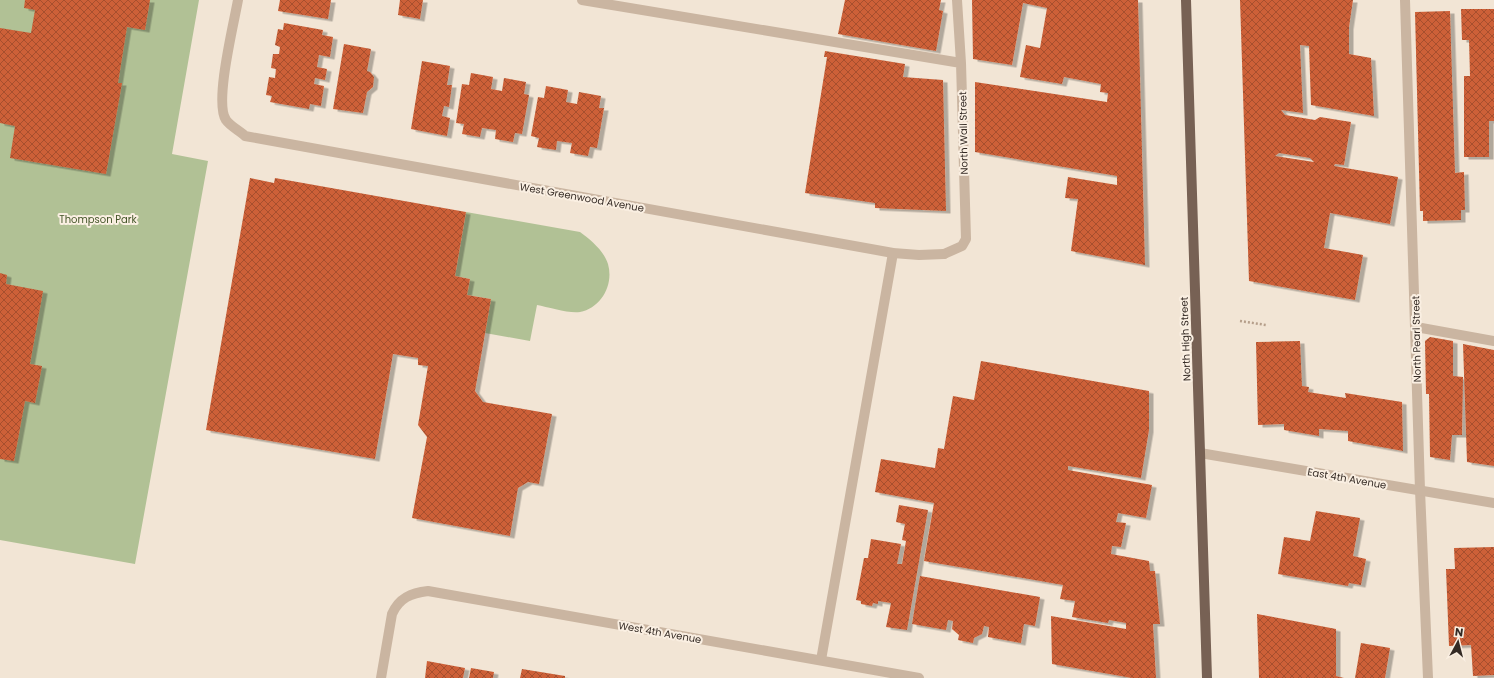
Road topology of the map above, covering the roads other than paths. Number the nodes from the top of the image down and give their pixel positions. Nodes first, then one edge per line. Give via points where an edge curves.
1 (238, 0) edge
2 (582, 0) edge
3 (957, 0) edge
4 (1186, 0) edge
5 (1405, 0) edge
6 (961, 63) junction
7 (893, 253) junction
8 (944, 254) joint
9 (1416, 327) junction
10 (1494, 341) edge
11 (1200, 452) junction
12 (1420, 490) junction
13 (1494, 503) edge
14 (820, 660) junction
15 (381, 678) edge
16 (919, 678) edge
17 (1207, 678) edge
18 (1428, 678) edge

1 - 7 street, West Greenwood Avenue via 222,92 222,109 226,120 245,136
2 - 6 street
3 - 6 street, North Wall Street
4 - 11 main road, North High Street
5 - 9 street, North Pearl Street
6 - 8 street, North Wall Street via 966,239 955,251
7 - 8 street, West Greenwood Avenue
7 - 14 street
9 - 10 street
9 - 12 street, North Pearl Street
11 - 12 street, East 4th Avenue
11 - 17 main road, North High Street
12 - 13 street, East 4th Avenue
12 - 18 street, North Pearl Street
14 - 15 street, West 4th Avenue via 428,591 414,593 396,606 392,614
14 - 16 street, West 4th Avenue

